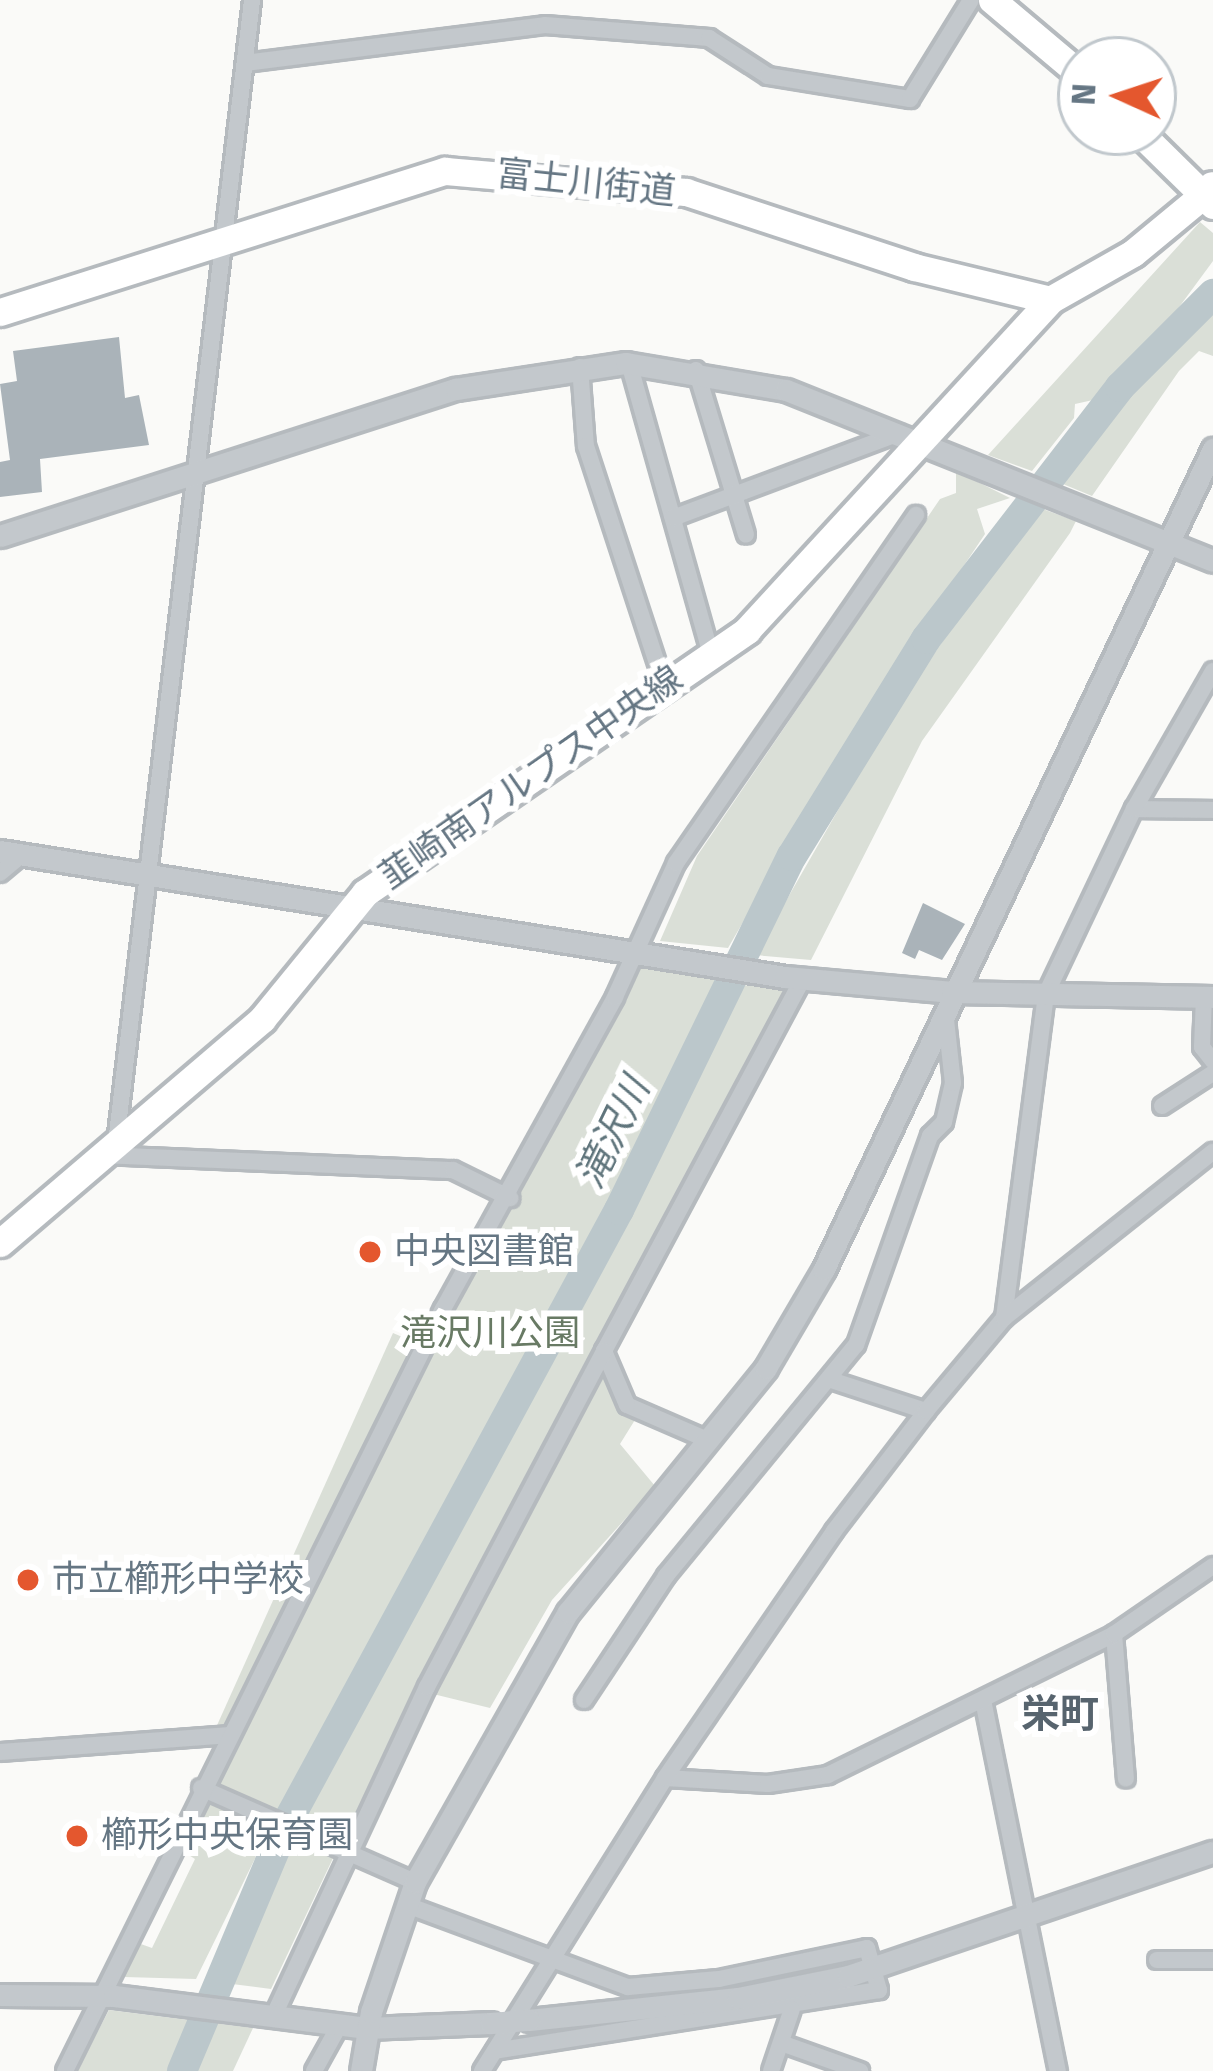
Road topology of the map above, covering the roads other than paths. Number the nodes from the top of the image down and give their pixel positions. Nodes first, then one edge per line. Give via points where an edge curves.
1 (252, 0) edge
2 (971, 0) edge
3 (992, 0) edge
4 (1057, 56) edge
5 (245, 63) junction
6 (1166, 156) edge
7 (1210, 194) edge
8 (227, 237) junction
9 (1050, 299) junction
10 (0, 312) edge
11 (629, 363) junction
12 (580, 367) junction
13 (696, 370) junction
14 (910, 438) junction
15 (1213, 449) edge
16 (199, 476) junction
17 (735, 497) junction
18 (916, 515) dead end
19 (673, 518) junction
20 (746, 535) dead end
21 (0, 536) edge
22 (1168, 545) junction
23 (1213, 561) edge
24 (711, 654) junction
25 (1213, 671) edge
26 (664, 685) junction
27 (1134, 809) junction
28 (1213, 810) edge
29 (11, 852) edge
30 (148, 872) junction
31 (0, 873) edge
32 (353, 908) junction
33 (639, 952) junction
34 (794, 977) junction
35 (1046, 994) junction
36 (1209, 997) edge
37 (948, 999) junction
38 (1213, 1061) edge
39 (1213, 1073) edge
40 (1162, 1106) dead end
41 (110, 1150) junction
42 (1213, 1152) edge
43 (510, 1198) junction
44 (0, 1243) edge
45 (1004, 1318) junction
46 (604, 1351) junction
47 (831, 1380) junction
48 (926, 1412) junction
49 (710, 1442) junction
50 (1213, 1566) edge
51 (1114, 1634) junction
52 (584, 1700) dead end
53 (983, 1700) junction
54 (229, 1735) junction
55 (0, 1752) edge
56 (664, 1778) junction
57 (1126, 1779) dead end
58 (201, 1788) junction
59 (342, 1852) junction
60 (1213, 1852) edge
61 (415, 1882) junction
62 (407, 1905) junction
63 (1022, 1921) junction
64 (549, 1955) junction
65 (1157, 1960) dead end
66 (1213, 1960) edge
67 (873, 1969) junction
68 (0, 1995) edge
69 (108, 1996) junction
70 (792, 2009) junction
71 (268, 2014) junction
72 (340, 2024) junction
73 (367, 2029) junction
74 (784, 2044) junction
75 (495, 2051) junction
76 (65, 2071) edge
77 (314, 2071) edge
78 (361, 2071) edge
79 (482, 2071) edge
80 (771, 2071) edge
81 (860, 2071) edge
82 (1058, 2071) edge

1 - 5 street
2 - 5 street via 910,99 768,76 709,38 545,25
3 - 4 main road
5 - 8 street
6 - 7 main road
7 - 9 main road via 1133,253
8 - 9 main road, 富士川街道 via 445,171 520,172 686,192 914,267
8 - 10 main road, 富士川街道
8 - 16 street
9 - 14 main road, 韮崎南アルプス中央線
11 - 12 street
11 - 13 street
11 - 19 street
12 - 16 street via 456,388
12 - 26 street via 586,446
13 - 14 street via 787,390
13 - 17 street
14 - 17 street
14 - 22 street
14 - 24 main road, 韮崎南アルプス中央線 via 789,590
15 - 22 street
16 - 21 street
16 - 30 street
17 - 19 street
17 - 20 street
18 - 33 street via 676,862
19 - 24 street
22 - 23 street
22 - 37 street
24 - 26 main road, 韮崎南アルプス中央線
25 - 27 street
26 - 32 main road, 韮崎南アルプス中央線 via 410,857
27 - 28 street
27 - 35 street
29 - 30 street
29 - 31 street
30 - 32 street
30 - 41 street
32 - 33 street
32 - 41 main road, 韮崎南アルプス中央線 via 262,1019
33 - 34 street
33 - 43 street
34 - 37 street
34 - 46 street
35 - 36 street
35 - 37 street
35 - 45 street
36 - 38 street via 1202,1046
37 - 47 street via 953,1083 944,1122 930,1136 856,1345
37 - 49 street via 824,1269 766,1368
39 - 40 street
41 - 43 street via 453,1170
41 - 44 main road, 韮崎南アルプス中央線
42 - 45 street
43 - 54 street via 442,1310
45 - 48 street
46 - 49 street via 627,1405
46 - 59 street
47 - 48 street
47 - 52 street via 667,1576
48 - 56 street
49 - 61 street via 568,1612
50 - 51 street
51 - 53 street
51 - 57 street
53 - 56 street via 828,1775 769,1784
53 - 63 street via 1003,1773
54 - 55 street
54 - 58 street
56 - 64 street
58 - 59 street
58 - 69 street
59 - 61 street
59 - 71 street
60 - 63 street
61 - 62 street
62 - 64 street
62 - 73 street
63 - 67 street
63 - 82 street
64 - 67 street via 628,1987 719,1979 867,1948
64 - 75 street
65 - 66 street
67 - 70 street via 879,1990
67 - 73 street, bridge via 738,1998
68 - 69 street
69 - 71 street
69 - 76 street
70 - 74 street
70 - 75 street
71 - 72 street
72 - 73 street
72 - 77 street
73 - 78 street
74 - 80 street
74 - 81 street
75 - 79 street

